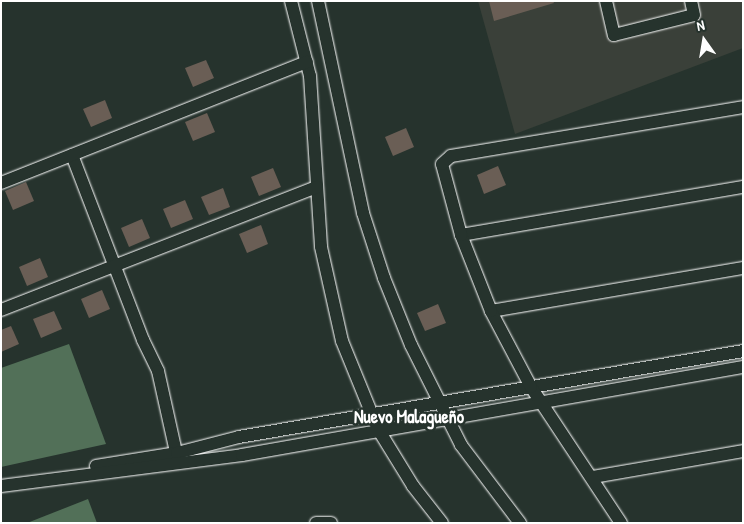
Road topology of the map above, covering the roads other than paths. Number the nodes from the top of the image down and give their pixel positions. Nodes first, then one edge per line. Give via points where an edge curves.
1 (291, 1) edge
2 (318, 1) edge
3 (691, 1) edge
4 (607, 4) edge
5 (307, 62) junction
6 (743, 108) edge
7 (72, 155) junction
8 (1, 183) edge
9 (317, 187) junction
10 (743, 187) edge
11 (461, 235) junction
12 (114, 265) junction
13 (743, 268) edge
14 (1, 310) edge
15 (491, 311) junction
16 (743, 351) edge
17 (743, 367) edge
18 (532, 387) junction
19 (540, 401) junction
20 (439, 403) junction
21 (371, 415) junction
22 (447, 419) junction
23 (378, 429) junction
24 (743, 451) edge
25 (178, 458) junction
26 (594, 477) junction
27 (7, 485) edge
28 (316, 523) edge
29 (331, 523) edge
30 (442, 523) edge
31 (520, 523) edge
32 (621, 523) edge

1 - 5 street
2 - 20 street via 369,236 397,313
3 - 4 street via 694,15 614,35
5 - 7 street
5 - 9 street via 314,118
6 - 11 street via 446,159 442,170
7 - 8 street
7 - 12 street
9 - 12 street
9 - 21 street via 321,247 332,307
10 - 11 street
11 - 15 street
12 - 14 street
12 - 25 street via 161,380
13 - 15 street
15 - 18 street
16 - 18 street
17 - 19 street
18 - 19 street
18 - 20 street
19 - 22 street
19 - 26 street
20 - 21 street
20 - 22 street
21 - 23 street
21 - 25 street via 239,437
22 - 23 street
22 - 31 street via 473,462
23 - 25 street via 250,454
23 - 30 street via 412,486
24 - 26 street
25 - 27 street
26 - 32 street
28 - 29 street

